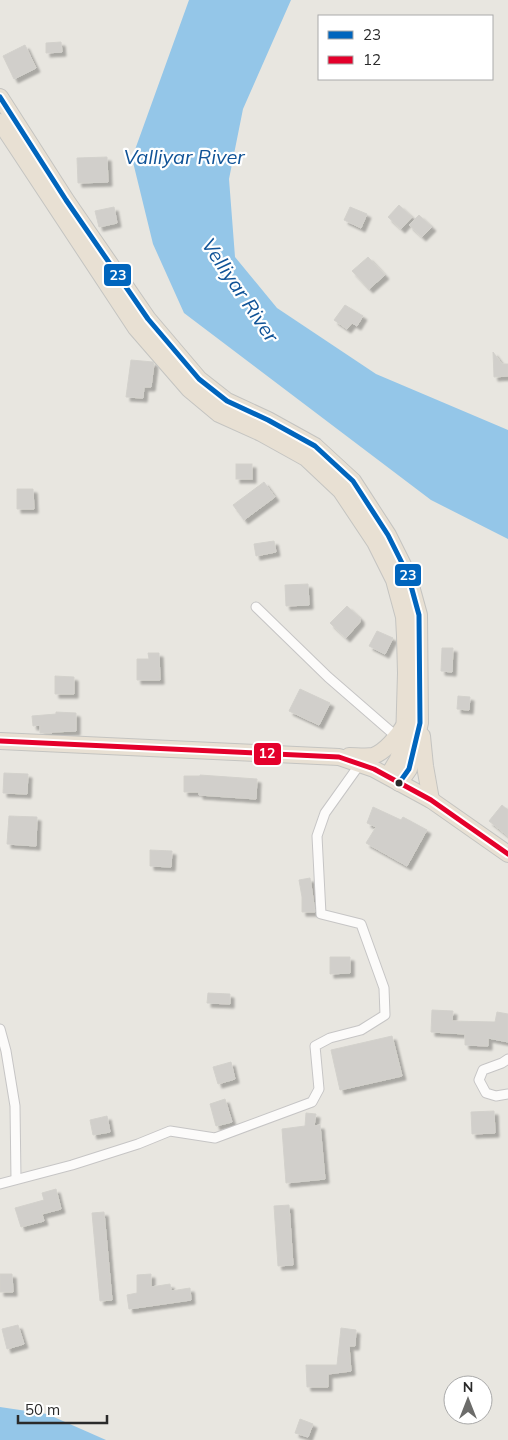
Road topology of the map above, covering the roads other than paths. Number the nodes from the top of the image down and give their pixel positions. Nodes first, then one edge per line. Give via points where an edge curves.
1 (0, 97) edge
2 (0, 122) edge
3 (256, 606) dead end
4 (408, 728) junction
5 (0, 740) edge
6 (339, 757) junction
7 (360, 764) junction
8 (394, 780) junction
9 (431, 800) junction
10 (508, 854) edge
11 (0, 1029) edge
12 (508, 1059) edge
13 (508, 1094) edge
14 (16, 1179) junction
15 (0, 1184) edge

1 - 4 highway via 148,319 199,378 227,401 315,446 353,481 388,535 408,574 419,615
2 - 4 highway via 136,328 189,389 219,414 306,458 341,491 375,542 394,580 404,617
3 - 4 street via 328,677
4 - 6 highway via 374,756
4 - 8 highway
4 - 9 highway via 425,766
5 - 6 highway
6 - 7 highway
7 - 8 highway
7 - 14 street via 325,813 317,836 321,914 361,924 384,988 385,1015 361,1030 330,1038 315,1046 319,1089 312,1102 215,1138 170,1131 72,1165
8 - 9 highway
9 - 10 highway
11 - 14 street via 15,1106
12 - 13 street via 483,1070 479,1080 486,1093 496,1096
14 - 15 street

